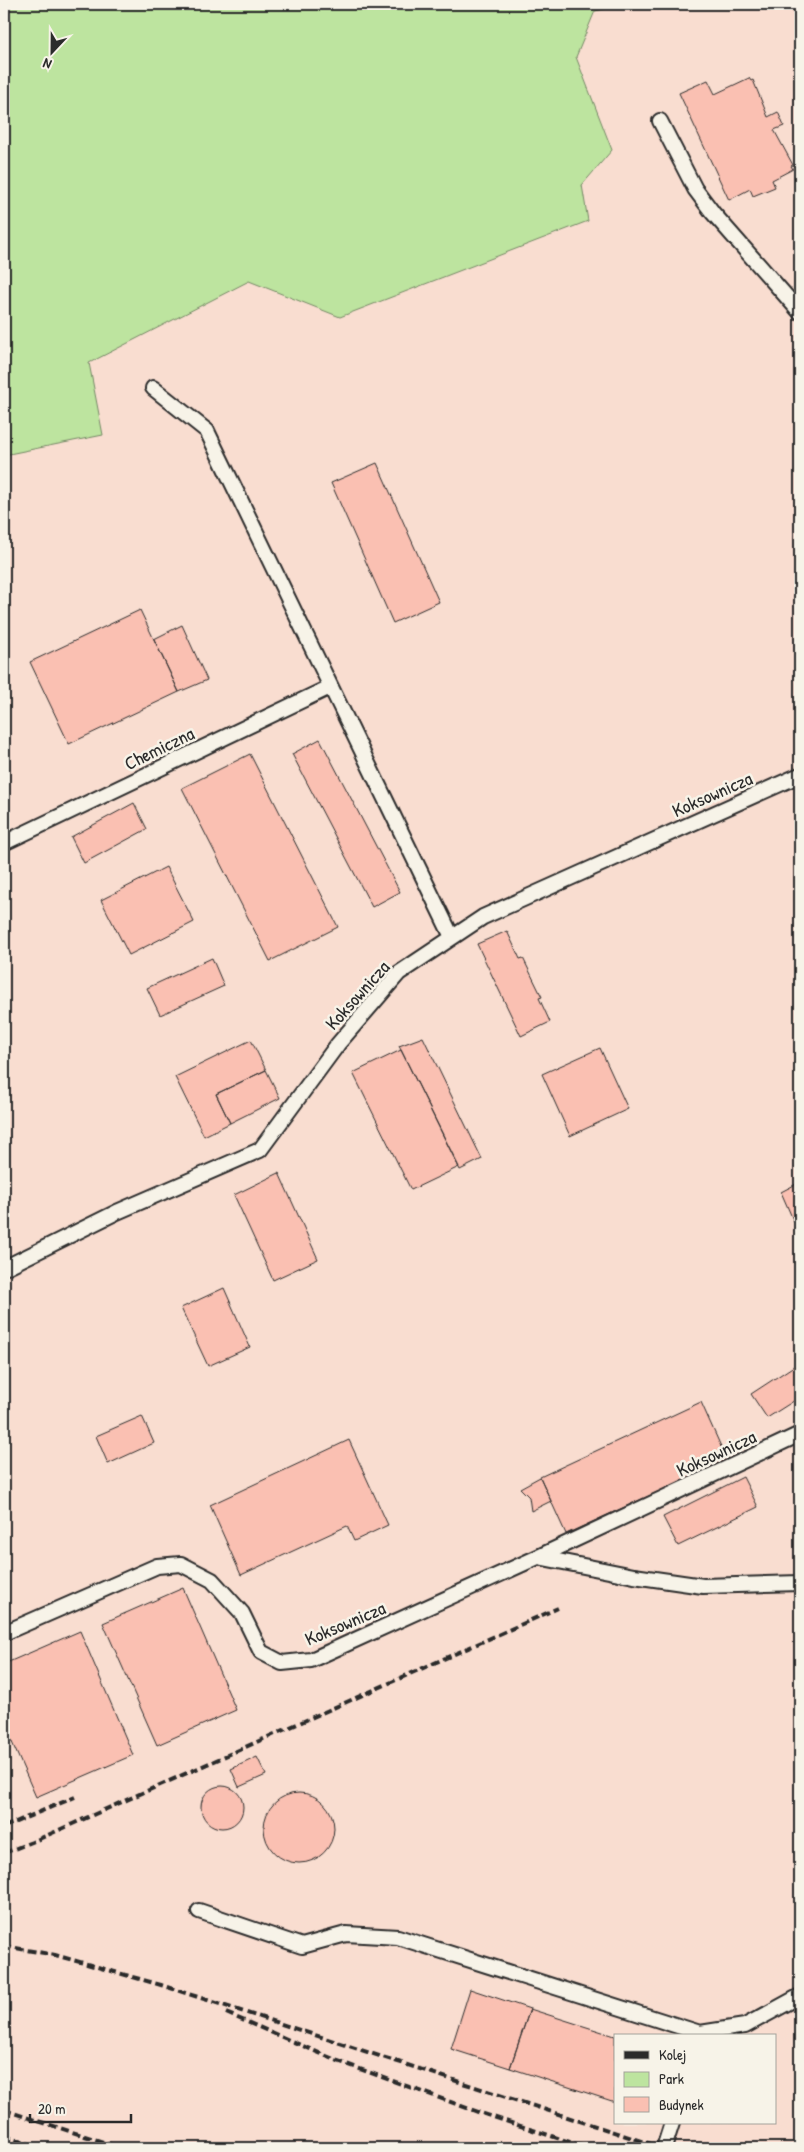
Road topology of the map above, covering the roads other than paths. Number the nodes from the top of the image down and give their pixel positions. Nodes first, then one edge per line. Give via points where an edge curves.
1 (660, 121) dead end
2 (800, 312) edge
3 (153, 388) dead end
4 (330, 687) junction
5 (800, 775) edge
6 (4, 843) edge
7 (452, 937) junction
8 (4, 1268) edge
9 (800, 1434) edge
10 (538, 1557) junction
11 (800, 1583) edge
12 (4, 1633) edge
13 (199, 1911) dead end
14 (800, 1996) edge
15 (699, 2034) edge
16 (672, 2124) edge
17 (664, 2148) edge

1 - 2 lane via 695,189
3 - 4 lane via 207,431
4 - 6 lane, Chemiczna
4 - 7 lane
5 - 7 lane, Koksownicza via 483,917
7 - 8 lane, Koksownicza via 399,973 338,1044 260,1150 117,1212
9 - 10 lane, Koksownicza
10 - 11 lane via 703,1586
10 - 12 lane, Koksownicza via 311,1660 282,1663 261,1652 242,1613 212,1580 181,1564 157,1566
13 - 15 lane via 302,1946 346,1934 398,1937
14 - 15 lane via 745,2026
16 - 17 lane

